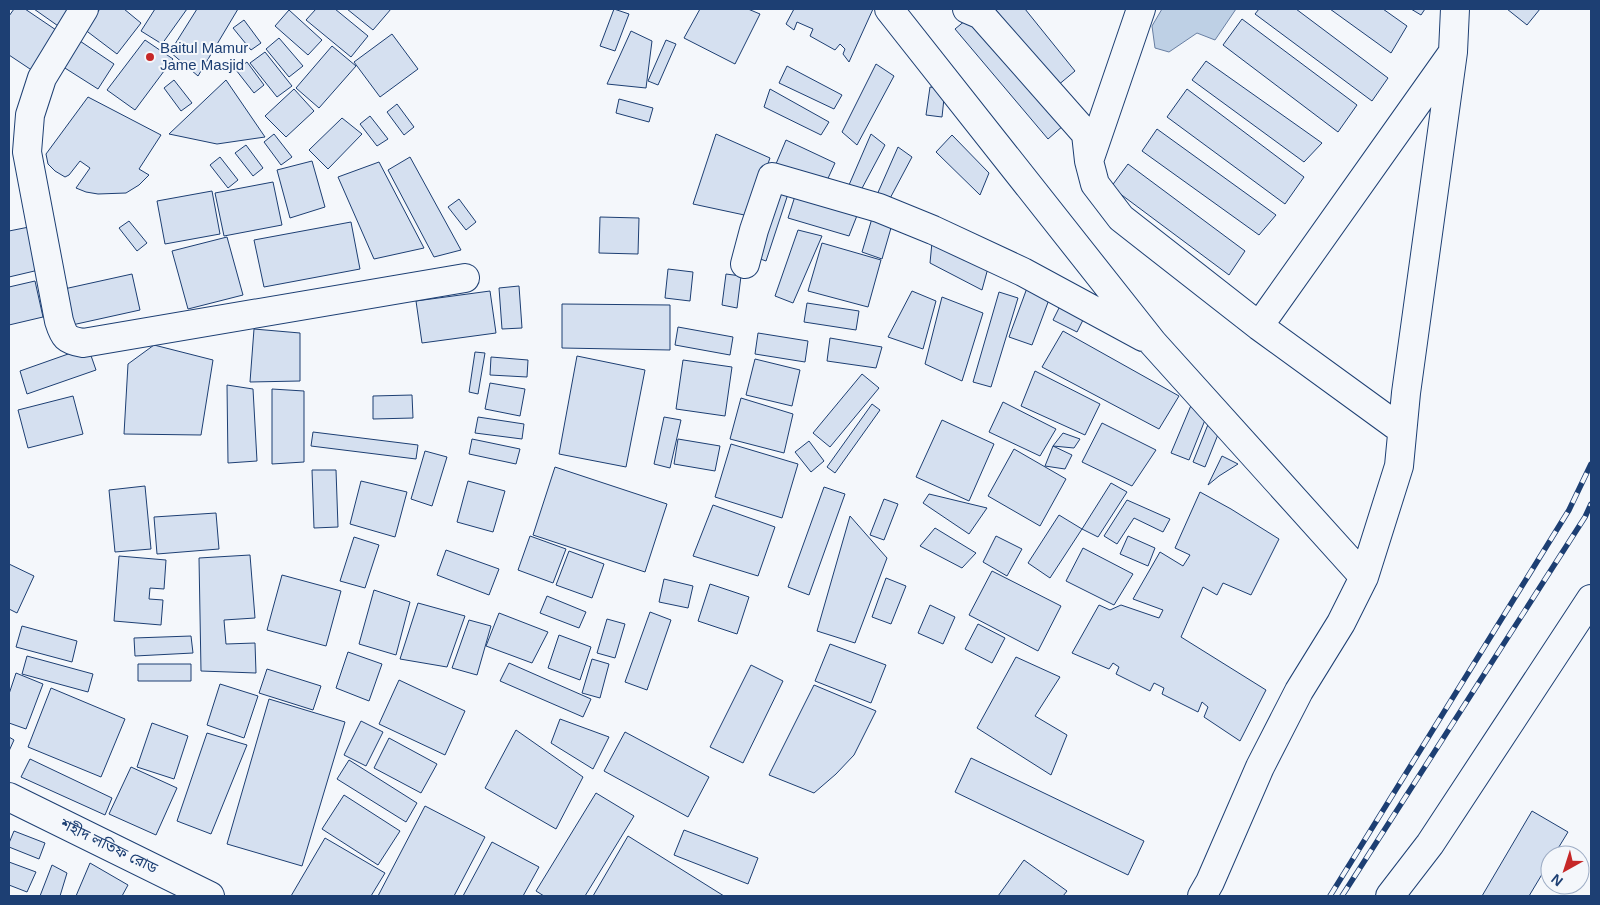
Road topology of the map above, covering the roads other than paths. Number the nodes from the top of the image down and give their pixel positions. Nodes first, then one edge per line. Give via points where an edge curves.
1 (84, 9) edge
2 (889, 9) edge
3 (967, 9) edge
4 (1141, 9) edge
5 (1455, 9) edge
6 (1454, 52) junction
7 (1090, 161) junction
8 (745, 264) dead end
9 (465, 278) dead end
10 (1259, 326) junction
11 (1153, 343) junction
12 (1402, 430) junction
13 (1364, 577) junction
14 (1591, 599) edge
15 (9, 797) edge
16 (210, 896) edge
17 (1202, 896) edge
18 (1390, 896) edge

1 - 9 street via 42,78 30,115 27,152 59,320 64,335 72,341 83,343
2 - 11 street
3 - 7 street via 981,14 1086,134
4 - 7 street
5 - 6 street
6 - 10 street
6 - 12 street
7 - 10 street via 1095,184 1121,218
8 - 11 street via 772,177 879,208 933,230 1023,272
10 - 12 street
11 - 13 street
12 - 13 street via 1399,466
13 - 17 street via 1341,623 1299,691
14 - 18 street via 1430,844
15 - 16 street, শহীদ লতিফ রোড

